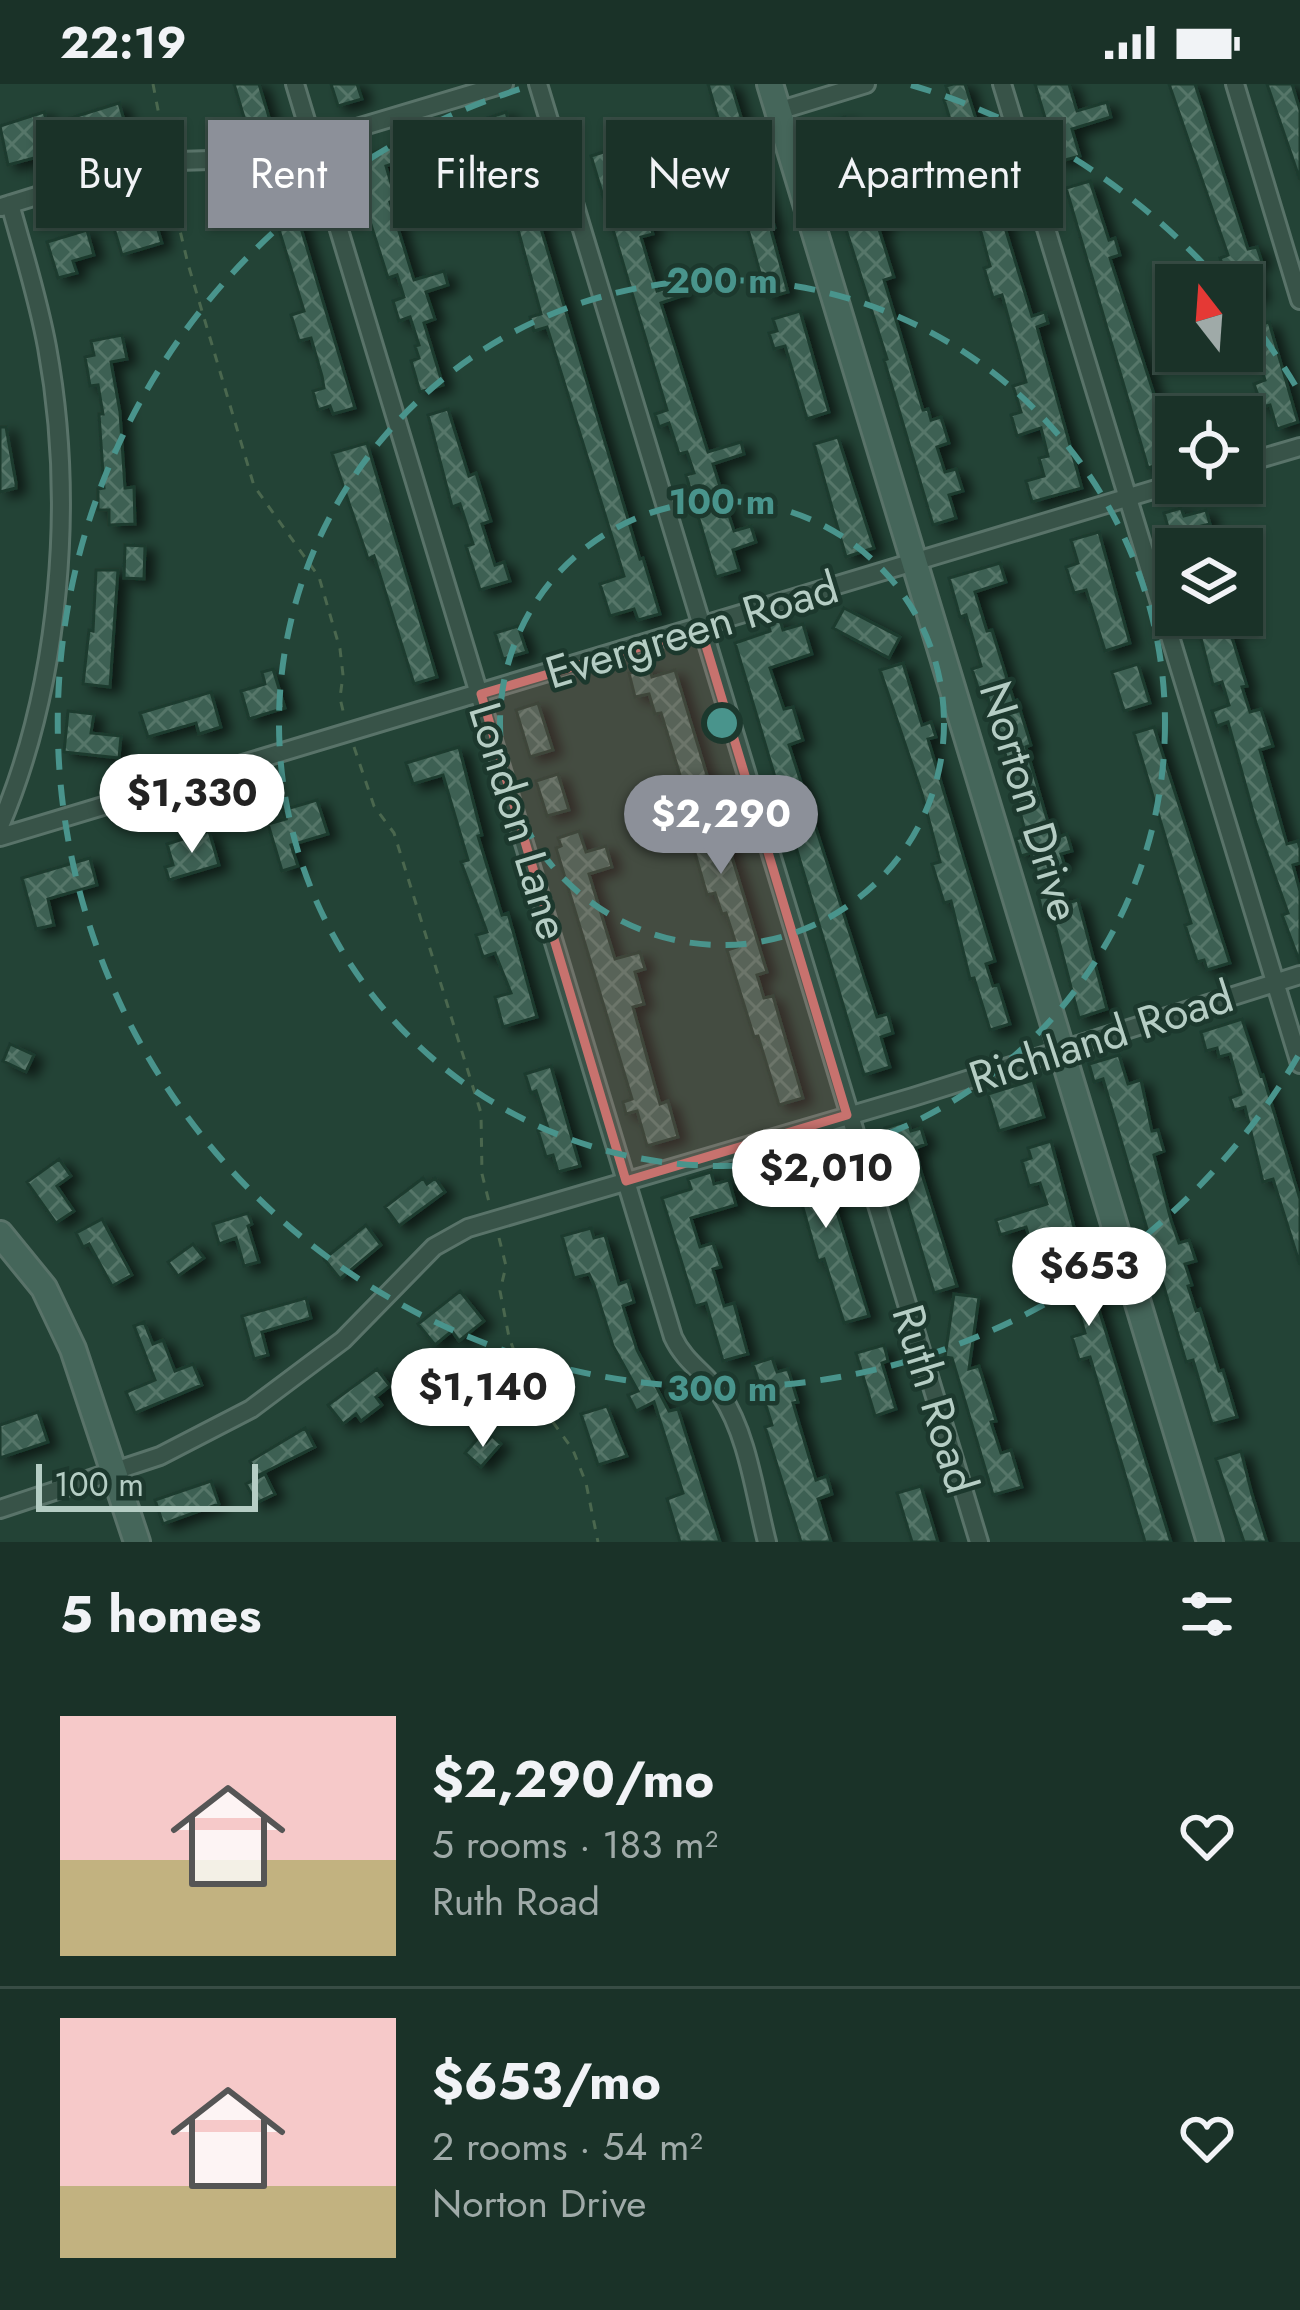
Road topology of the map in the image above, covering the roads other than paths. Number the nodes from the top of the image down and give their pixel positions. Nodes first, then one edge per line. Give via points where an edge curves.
1 (295, 84) edge
2 (504, 84) edge
3 (538, 84) edge
4 (770, 84) edge
5 (866, 84) edge
6 (1002, 84) edge
7 (1235, 84) edge
8 (778, 110) junction
9 (306, 120) edge
10 (369, 124) edge
11 (208, 160) edge
12 (5, 206) edge
13 (339, 228) edge
14 (1300, 300) edge
15 (1300, 447) edge
16 (1263, 458) edge
17 (1155, 489) edge
18 (1129, 497) junction
19 (915, 563) junction
20 (701, 628) junction
21 (481, 694) junction
22 (0, 826) edge
23 (0, 837) edge
24 (1300, 974) edge
25 (1276, 982) junction
26 (1060, 1049) junction
27 (1300, 1064) edge
28 (847, 1115) junction
29 (626, 1181) junction
30 (0, 1234) edge
31 (114, 1470) junction
32 (0, 1509) edge
33 (136, 1542) edge
34 (767, 1542) edge
35 (979, 1542) edge
36 (1210, 1542) edge

1 - 9 street, London Lane
2 - 10 street
3 - 20 street, Ruth Road
4 - 8 street, Norton Drive
5 - 8 street
6 - 18 street
7 - 14 street
8 - 19 street, Norton Drive
11 - 12 street via 106,172
12 - 22 street via 47,348 59,477 50,658
13 - 21 street, London Lane
15 - 16 street
17 - 18 street, Evergreen Road
18 - 19 street, Evergreen Road
18 - 25 street
19 - 20 street, Evergreen Road
19 - 26 street, Norton Drive
20 - 21 street, Evergreen Road
20 - 28 street, Ruth Road
21 - 23 street, Evergreen Road
21 - 29 street, London Lane
24 - 25 street, Richland Road
25 - 26 street, Richland Road
25 - 27 street
26 - 28 street, Richland Road
26 - 36 street, Norton Drive
28 - 29 street, Richland Road
28 - 35 street, Ruth Road
29 - 31 street, Richland Road via 468,1228 434,1247 286,1387 194,1441
29 - 34 street, London Lane via 673,1337 728,1408
30 - 31 street via 44,1288 73,1348
31 - 32 street, Richland Road
31 - 33 street

